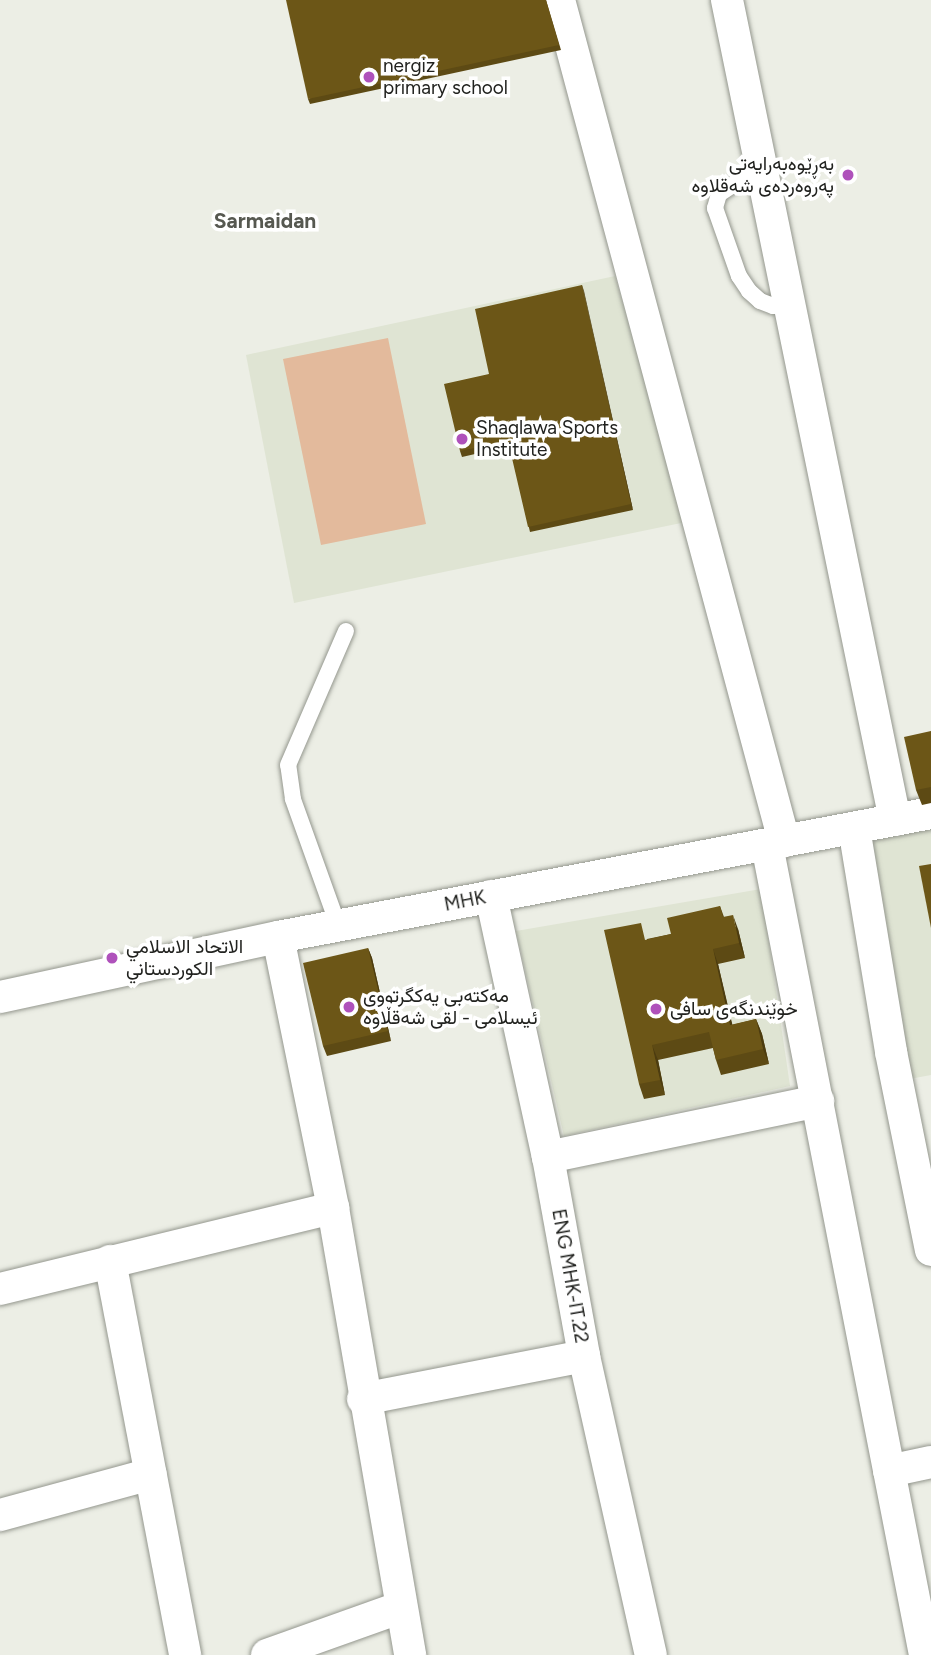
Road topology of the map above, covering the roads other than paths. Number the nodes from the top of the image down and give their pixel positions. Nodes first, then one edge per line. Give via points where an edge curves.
1 (559, 0) edge
2 (727, 0) edge
3 (761, 166) junction
4 (789, 301) junction
5 (346, 631) dead end
6 (931, 813) edge
7 (895, 820) junction
8 (854, 828) junction
9 (775, 843) junction
10 (491, 896) junction
11 (338, 925) junction
12 (278, 937) junction
13 (0, 997) edge
14 (818, 1101) junction
15 (548, 1157) junction
16 (332, 1208) junction
17 (931, 1250) edge
18 (110, 1261) junction
19 (0, 1289) edge
20 (584, 1356) junction
21 (363, 1399) junction
22 (931, 1462) edge
23 (889, 1471) junction
24 (151, 1474) junction
25 (0, 1515) edge
26 (399, 1608) junction
27 (185, 1655) edge
28 (267, 1655) edge
29 (410, 1655) edge
30 (651, 1655) edge
31 (925, 1655) edge

1 - 9 street
2 - 3 street
3 - 4 street
3 - 4 lane via 719,194 715,208 739,276 749,291 773,306
4 - 7 street
5 - 11 lane via 288,765 293,799
6 - 7 street, MHK
7 - 8 street, MHK
8 - 9 street, MHK
8 - 17 street via 891,1052
9 - 10 street, MHK
9 - 14 street
10 - 11 street, MHK
10 - 15 street, ENG MHK-IT.22
11 - 12 street, MHK
12 - 13 street, MHK
12 - 16 street
14 - 15 street
14 - 23 street
15 - 20 street, ENG MHK-IT.22
16 - 18 street
16 - 21 street
18 - 19 street
18 - 24 street
20 - 21 street
20 - 30 street, ENG MHK-IT.22
21 - 26 street
22 - 23 street
23 - 31 street
24 - 25 street
24 - 27 street
26 - 28 street
26 - 29 street

